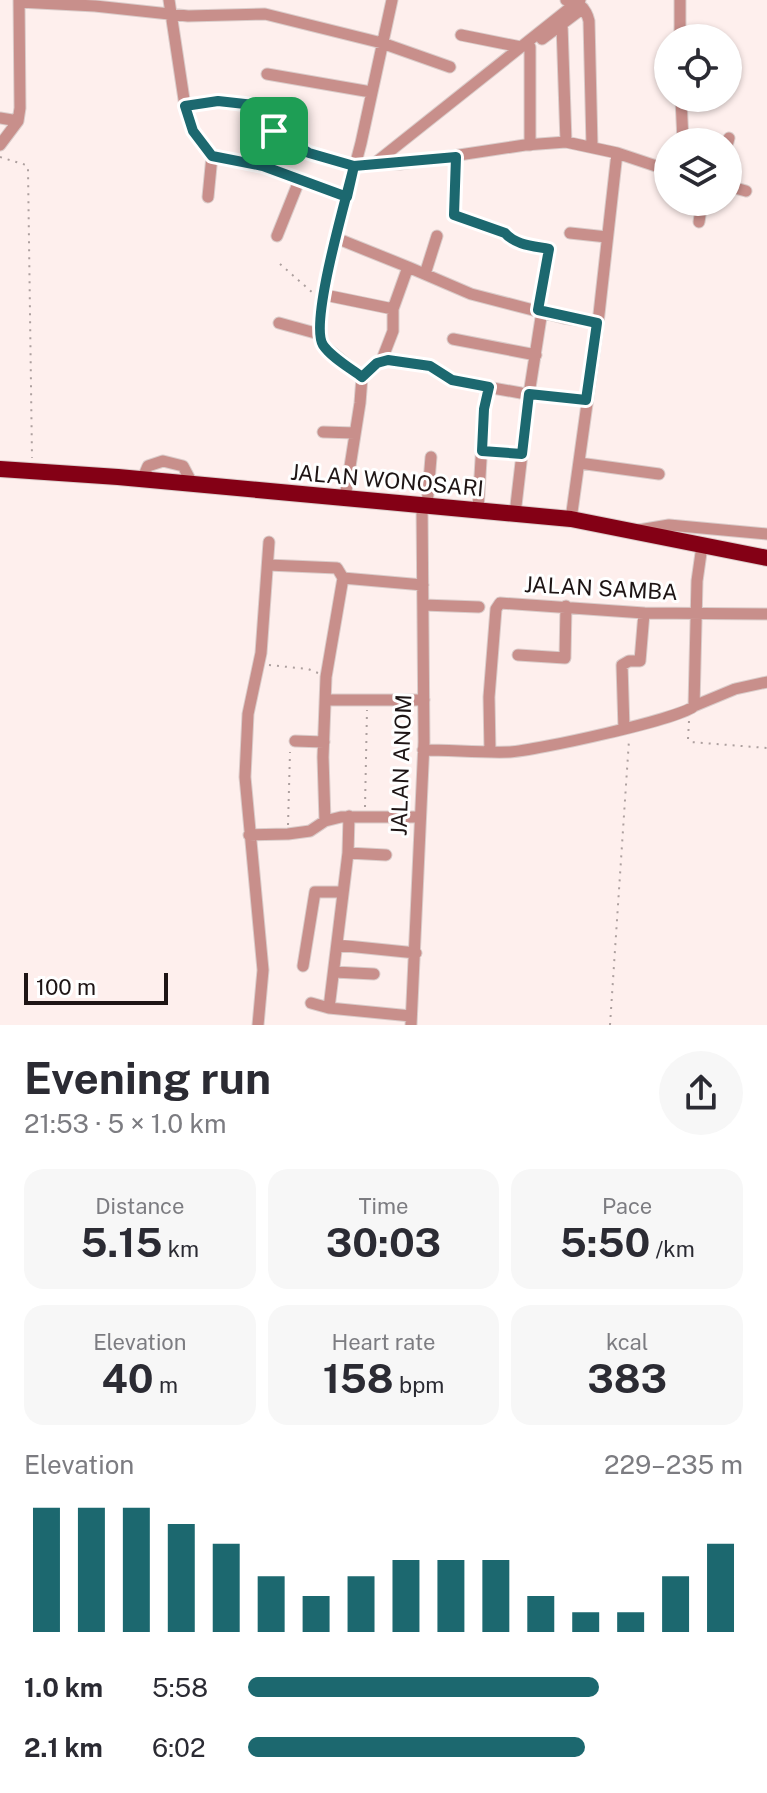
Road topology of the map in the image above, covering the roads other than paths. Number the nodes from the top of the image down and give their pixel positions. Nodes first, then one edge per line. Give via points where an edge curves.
1 (169, 0) edge
2 (392, 0) edge
3 (680, 0) edge
4 (19, 1) edge
5 (576, 3) edge
6 (170, 14) junction
7 (680, 24) edge
8 (562, 25) junction
9 (461, 35) dead end
10 (382, 43) junction
11 (526, 47) junction
12 (450, 67) dead end
13 (267, 74) dead end
14 (371, 92) junction
15 (254, 105) junction
16 (274, 105) dead end
17 (185, 106) junction
18 (0, 118) edge
19 (18, 121) junction
20 (566, 142) junction
21 (0, 145) edge
22 (530, 145) junction
23 (592, 146) junction
24 (617, 153) junction
25 (212, 156) junction
26 (456, 157) junction
27 (379, 163) junction
28 (654, 165) edge
29 (354, 166) junction
30 (299, 181) junction
31 (742, 190) edge
32 (746, 191) dead end
33 (208, 197) dead end
34 (347, 197) junction
35 (700, 216) edge
36 (699, 222) dead end
37 (570, 233) dead end
38 (277, 236) dead end
39 (437, 236) dead end
40 (607, 237) junction
41 (336, 238) junction
42 (408, 267) junction
43 (425, 274) junction
44 (324, 298) junction
45 (393, 309) junction
46 (540, 311) junction
47 (279, 323) dead end
48 (597, 323) junction
49 (319, 334) junction
50 (453, 339) dead end
51 (536, 355) junction
52 (381, 362) junction
53 (362, 377) junction
54 (489, 387) junction
55 (529, 394) junction
56 (586, 400) junction
57 (323, 432) dead end
58 (355, 433) junction
59 (482, 451) junction
60 (522, 454) junction
61 (431, 457) dead end
62 (579, 463) junction
63 (0, 469) edge
64 (659, 474) dead end
65 (345, 498) junction
66 (425, 506) junction
67 (478, 510) junction
68 (515, 514) junction
69 (571, 519) junction
70 (635, 530) junction
71 (767, 534) edge
72 (269, 542) dead end
73 (702, 546) junction
74 (767, 558) edge
75 (268, 565) junction
76 (343, 578) junction
77 (423, 585) junction
78 (423, 605) junction
79 (566, 606) junction
80 (479, 607) dead end
81 (697, 612) junction
82 (644, 613) junction
83 (767, 614) edge
84 (518, 655) dead end
85 (767, 682) edge
86 (327, 700) junction
87 (424, 700) junction
88 (692, 708) junction
89 (627, 728) junction
90 (295, 741) road end
91 (324, 742) junction
92 (423, 750) junction
93 (490, 752) junction
94 (349, 816) junction
95 (419, 817) junction
96 (325, 821) junction
97 (249, 835) junction
98 (348, 853) junction
99 (386, 855) dead end
100 (343, 892) junction
101 (337, 945) junction
102 (416, 953) junction
103 (303, 966) dead end
104 (334, 972) junction
105 (374, 974) dead end
106 (311, 1003) dead end
107 (329, 1008) junction
108 (411, 1020) edge
109 (258, 1025) edge

1 - 6 street
2 - 10 street
3 - 7 street
4 - 6 street
4 - 19 street
5 - 8 street
5 - 11 street
5 - 23 street via 589,21
6 - 10 street via 265,14
6 - 17 street
8 - 11 street
8 - 20 street
9 - 11 street
10 - 12 street
10 - 14 street
11 - 22 street
11 - 27 street
13 - 14 street
14 - 29 street
15 - 16 street
15 - 17 street via 218,101
15 - 29 street via 265,123 291,143
17 - 25 street via 193,131
18 - 19 street
19 - 21 street
20 - 22 street
20 - 23 street
22 - 26 street
23 - 24 street
24 - 28 street
24 - 40 street
25 - 30 street via 263,166
25 - 33 street
26 - 27 street
26 - 46 street via 454,215 549,249
27 - 29 street
29 - 34 street
30 - 34 street
30 - 38 street
31 - 32 street
34 - 41 street
35 - 36 street
37 - 40 street
39 - 43 street
40 - 48 street
41 - 42 street
41 - 44 street
42 - 43 street
42 - 45 street
43 - 46 street via 461,290
44 - 45 street
44 - 49 street
45 - 52 street via 393,331
46 - 48 street
46 - 51 street
47 - 49 street
48 - 56 street
49 - 53 street via 330,352
50 - 51 street
51 - 55 street
52 - 53 street
52 - 54 street via 430,366 452,380
53 - 58 street
54 - 55 street
54 - 59 street
55 - 56 street
55 - 60 street
56 - 62 street
57 - 58 street
58 - 65 street
59 - 60 street
59 - 67 street
60 - 68 street
61 - 66 street, JALAN ANOM
62 - 64 street
62 - 69 street
63 - 65 highway, JALAN WONOSARI
65 - 66 highway, JALAN WONOSARI
66 - 67 highway, JALAN WONOSARI
66 - 77 street, JALAN ANOM
67 - 68 highway, JALAN WONOSARI
68 - 69 highway, JALAN WONOSARI
69 - 70 highway, JALAN WONOSARI
70 - 71 street via 669,525
70 - 73 highway, JALAN WONOSARI
72 - 75 street
73 - 74 highway, JALAN WONOSARI
73 - 81 street
75 - 76 street via 337,568
75 - 97 street via 260,664 246,741
76 - 77 street
76 - 86 street
77 - 78 street, JALAN ANOM
78 - 80 street
78 - 87 street, JALAN ANOM
79 - 82 street, JALAN SAMBA
79 - 84 street via 565,658
79 - 93 street, JALAN SAMBA via 498,604
81 - 82 street, JALAN SAMBA
81 - 83 street, JALAN SAMBA
81 - 88 street
82 - 89 street via 640,661 622,665
85 - 88 street
86 - 87 street
86 - 91 street
87 - 92 street, JALAN ANOM
88 - 89 street
89 - 93 street
90 - 91 street
91 - 96 street
92 - 93 street
92 - 95 street, JALAN ANOM
94 - 95 street
94 - 96 street
94 - 98 street
95 - 102 street, JALAN ANOM
96 - 97 street via 310,831
97 - 109 street via 263,970
98 - 99 street
98 - 100 street
100 - 101 street
100 - 103 street via 315,892
101 - 102 street
101 - 104 street
102 - 108 street, JALAN ANOM
104 - 105 street
104 - 107 street
106 - 107 street
107 - 108 street

